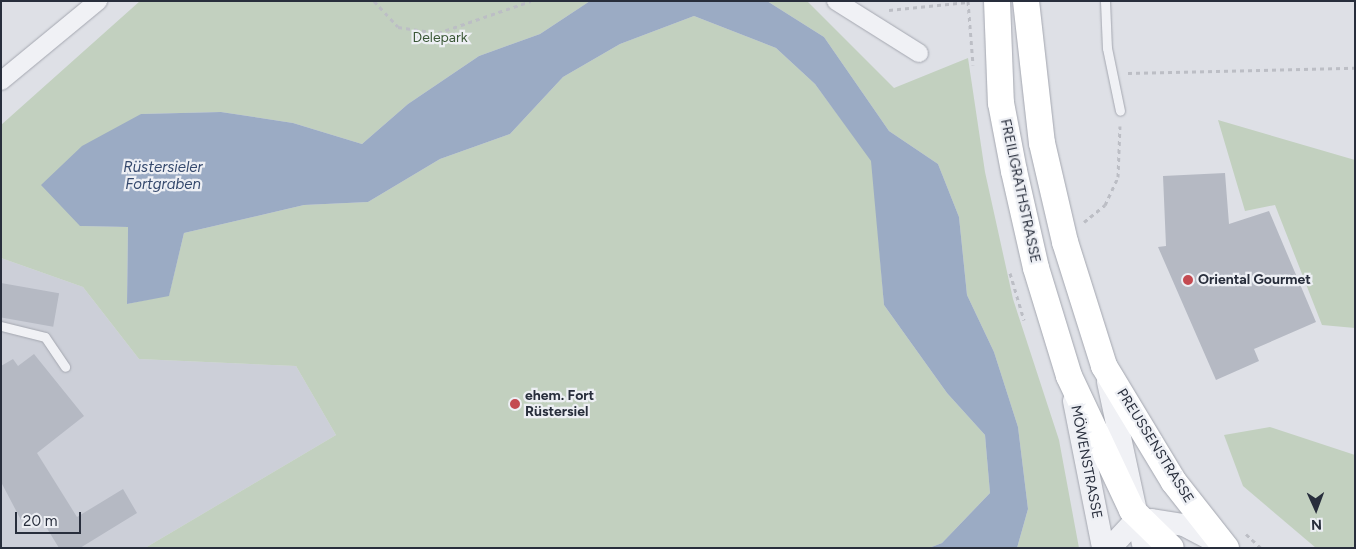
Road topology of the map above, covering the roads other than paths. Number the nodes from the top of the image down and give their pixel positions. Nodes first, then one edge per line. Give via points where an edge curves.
1 (98, 1) edge
2 (836, 1) edge
3 (997, 1) edge
4 (1026, 1) edge
5 (1105, 1) edge
6 (919, 54) dead end
7 (1, 81) edge
8 (1120, 111) road end
9 (1, 326) edge
10 (1104, 366) junction
11 (65, 367) dead end
12 (1069, 376) junction
13 (1140, 521) junction
14 (1224, 546) edge
15 (1102, 548) edge
16 (1110, 548) edge
17 (1144, 548) edge
18 (1172, 548) edge

1 - 7 street
2 - 6 street
3 - 12 main road, FREILIGRATHSTRASSE via 1001,103 1014,171 1036,268
4 - 10 main road via 1042,143 1065,242
5 - 8 lane via 1112,74
9 - 11 lane via 45,337
10 - 13 street
10 - 14 main road, PREUSSENSTRASSE via 1174,482
12 - 13 main road via 1116,481
12 - 15 street, MÖWENSTRASSE
13 - 14 street via 1174,522
13 - 16 street via 1123,531
13 - 17 street
13 - 18 main road

